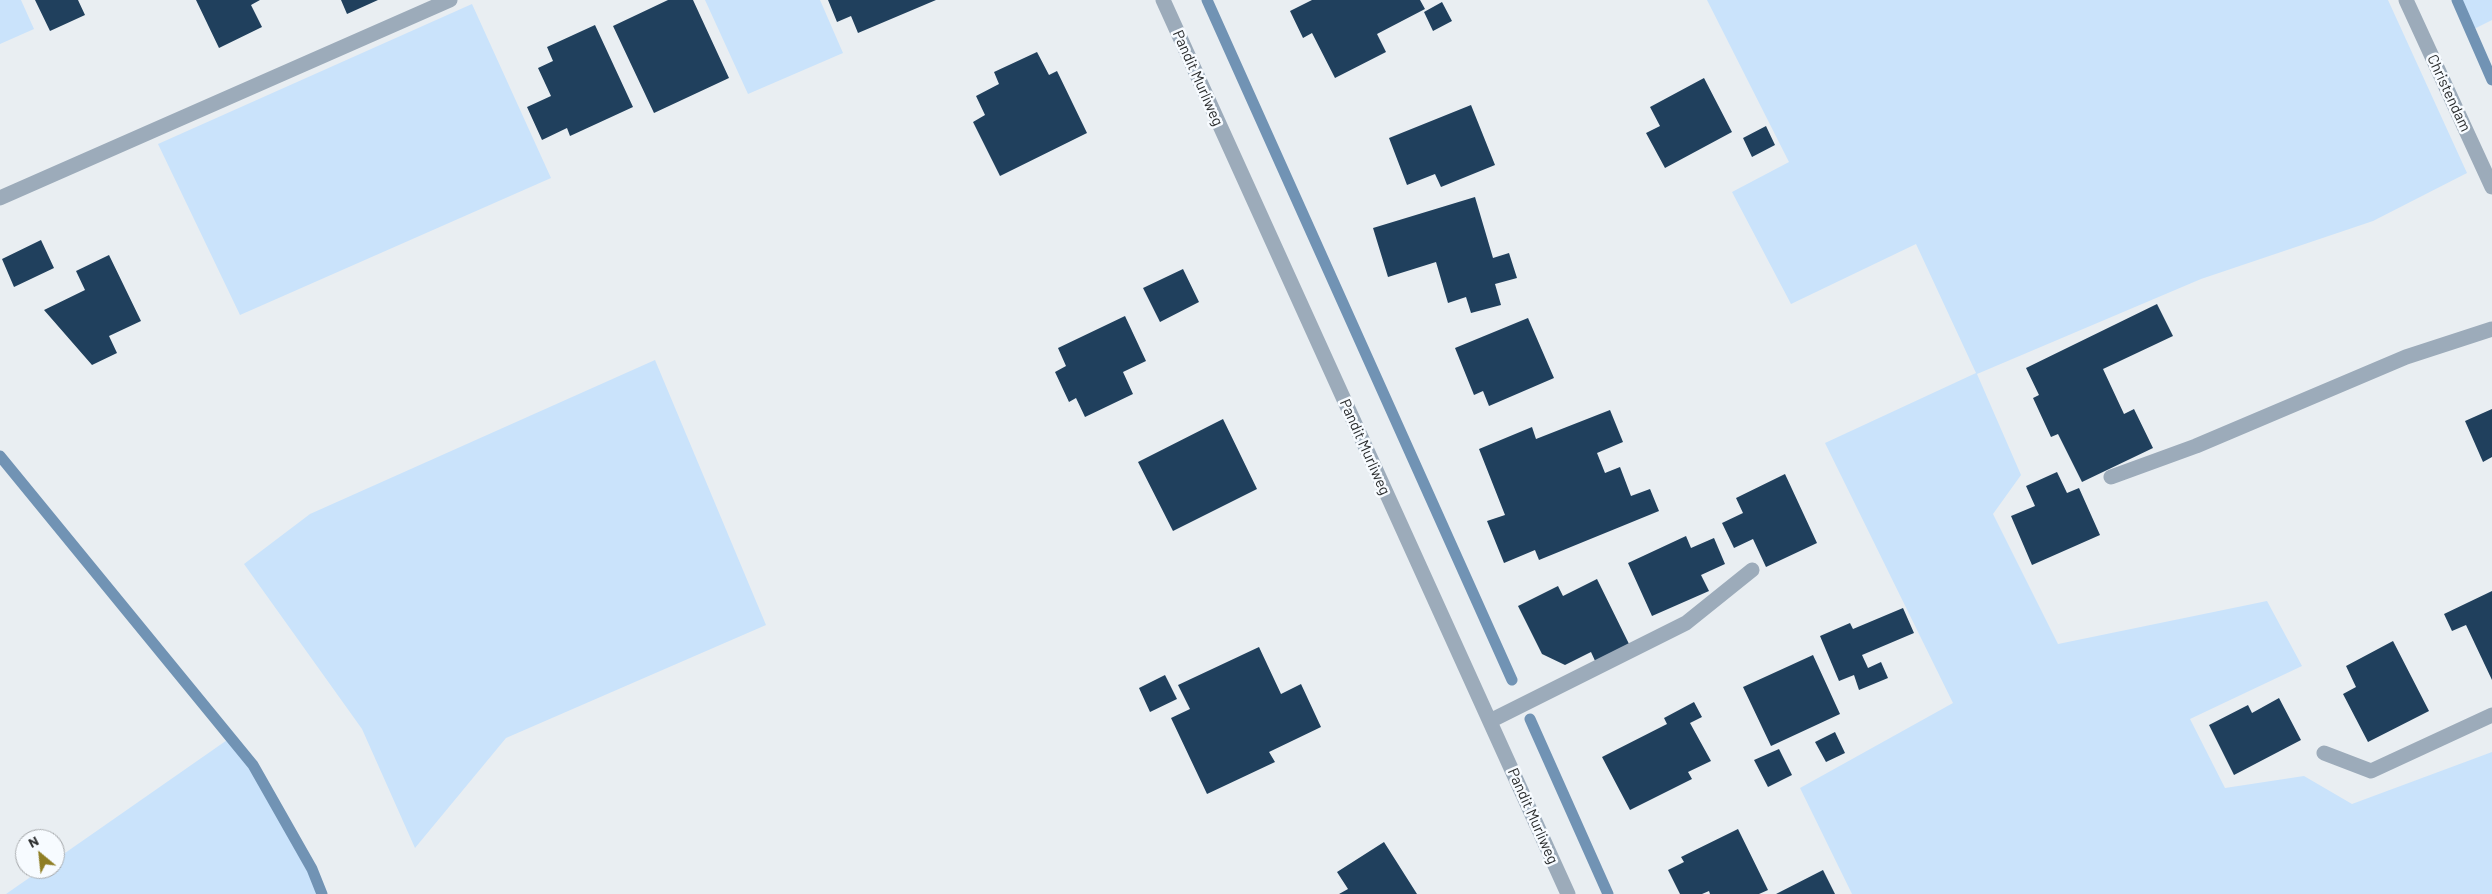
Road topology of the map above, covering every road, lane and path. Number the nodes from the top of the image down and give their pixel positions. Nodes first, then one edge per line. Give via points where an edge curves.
1 (450, 0) edge
2 (1163, 0) edge
3 (2406, 0) edge
4 (2492, 187) edge
5 (0, 198) edge
6 (2492, 329) edge
7 (2111, 477) dead end
8 (1752, 570) dead end
9 (2492, 715) edge
10 (1490, 721) junction
11 (2324, 752) dead end
12 (1568, 894) edge

1 - 5 street
2 - 10 street, Pandit Murliweg
3 - 4 street, Christendam
6 - 7 street via 2406,357 2196,446
8 - 10 street via 1686,623
9 - 11 street via 2371,771
10 - 12 street, Pandit Murliweg

